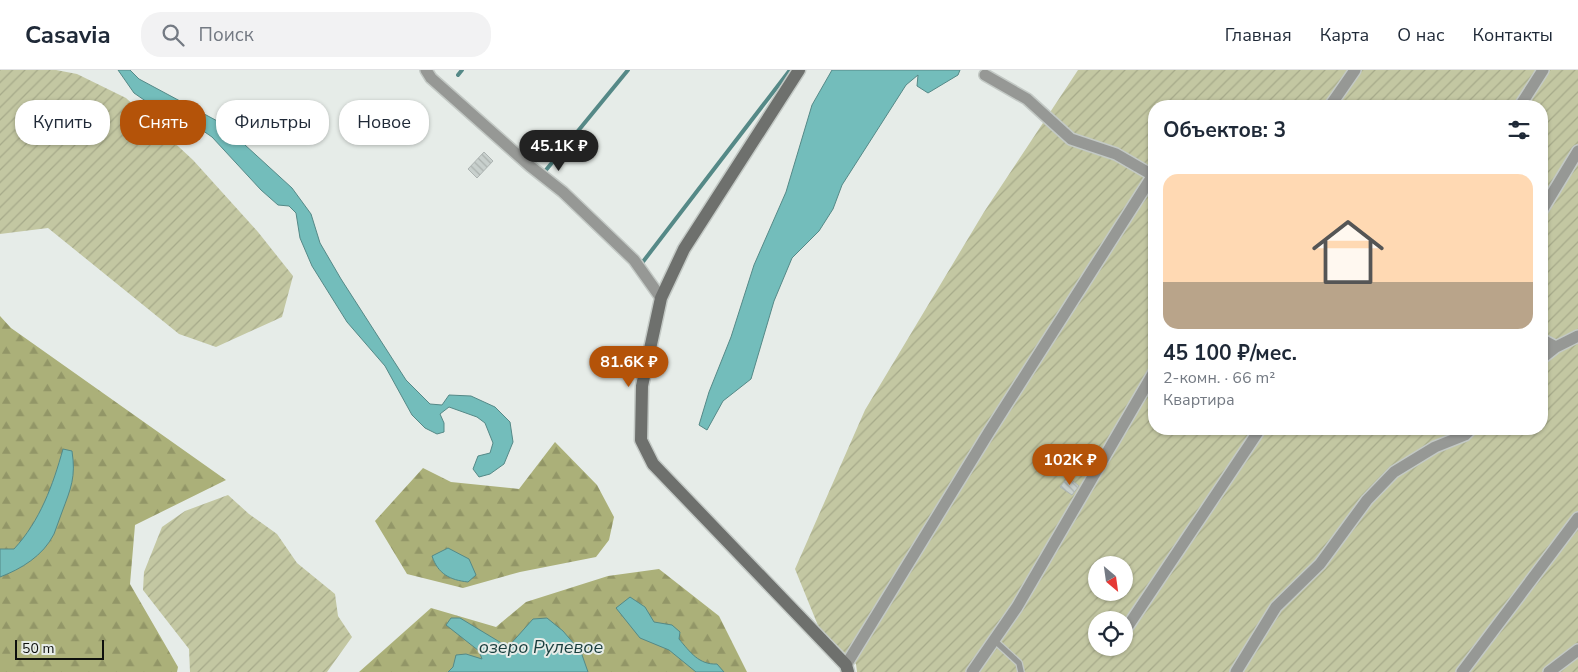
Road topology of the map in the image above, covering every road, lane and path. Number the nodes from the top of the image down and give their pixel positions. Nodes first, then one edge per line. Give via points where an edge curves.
1 (426, 70) edge
2 (799, 70) edge
3 (1355, 70) edge
4 (1543, 70) edge
5 (985, 76) dead end
6 (1334, 100) edge
7 (1524, 100) edge
8 (1578, 151) edge
9 (1148, 172) edge
10 (1148, 183) edge
11 (1548, 200) edge
12 (661, 298) junction
13 (1578, 336) edge
14 (1548, 343) edge
15 (1556, 347) junction
16 (1548, 353) edge
17 (1148, 382) edge
18 (1256, 435) edge
19 (1465, 435) edge
20 (1578, 518) edge
21 (1133, 619) edge
22 (994, 640) junction
23 (1578, 650) edge
24 (847, 668) edge
25 (972, 672) edge
26 (1021, 672) edge
27 (1236, 672) edge
28 (1462, 672) edge
29 (1549, 672) edge

1 - 12 street via 634,260
2 - 12 street via 684,249
3 - 6 street
4 - 7 street
5 - 9 street via 1028,99 1071,139 1116,154
8 - 11 street
10 - 24 street via 989,432
12 - 24 street via 642,386 642,440 653,464
13 - 15 street
14 - 15 street
15 - 16 street
17 - 22 street via 1017,607
18 - 21 street
19 - 27 street via 1435,447 1394,472 1367,500 1320,564 1276,607
20 - 28 street
22 - 25 street
22 - 26 lane via 1019,663
23 - 29 street

